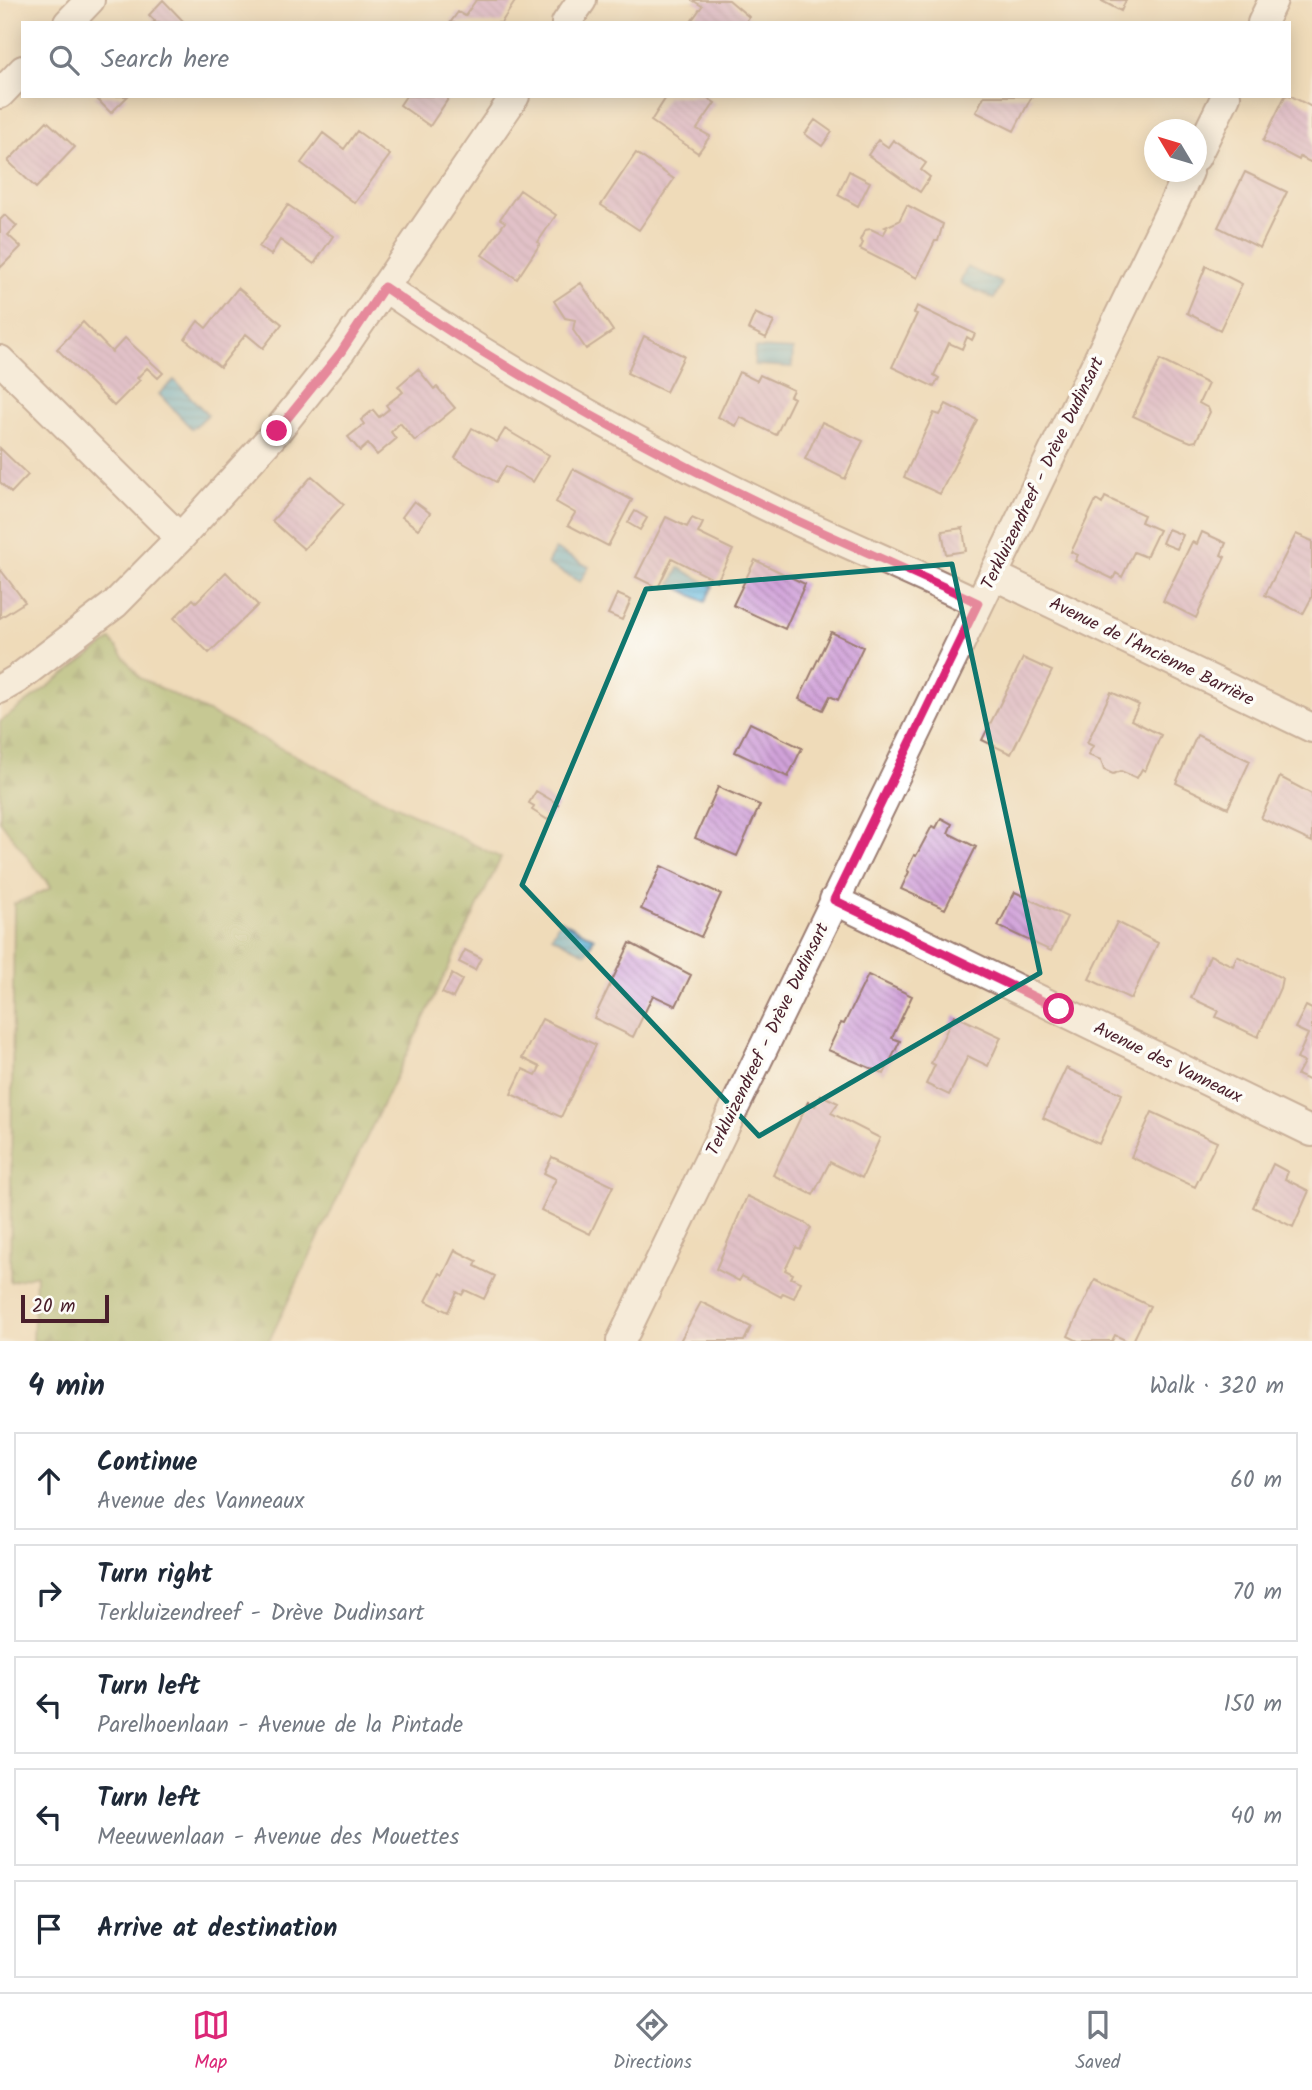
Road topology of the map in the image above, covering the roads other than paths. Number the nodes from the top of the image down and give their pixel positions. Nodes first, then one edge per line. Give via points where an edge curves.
1 (90, 0) edge
2 (582, 0) edge
3 (1273, 0) edge
4 (70, 21) edge
5 (567, 21) edge
6 (1263, 21) edge
7 (21, 72) edge
8 (0, 94) edge
9 (514, 98) edge
10 (1225, 98) edge
11 (1207, 135) edge
12 (1184, 182) edge
13 (384, 287) junction
14 (0, 360) edge
15 (180, 538) junction
16 (993, 575) junction
17 (978, 603) junction
18 (0, 689) edge
19 (1312, 728) edge
20 (834, 900) junction
21 (1312, 1132) edge
22 (621, 1341) edge

1 - 4 street
2 - 5 street
3 - 6 street
7 - 8 street
9 - 13 street
10 - 11 street
12 - 16 street, Terkluizendreef - Drève Dudinsart
13 - 15 street via 341,352 277,431
13 - 17 street via 439,326 590,414 766,506
14 - 15 street
15 - 18 street via 115,604
16 - 17 street, Terkluizendreef - Drève Dudinsart
16 - 19 street, Avenue de l'Ancienne Barrière
17 - 20 street, Terkluizendreef - Drève Dudinsart
20 - 21 street, Avenue des Vanneaux
20 - 22 street, Terkluizendreef - Drève Dudinsart

